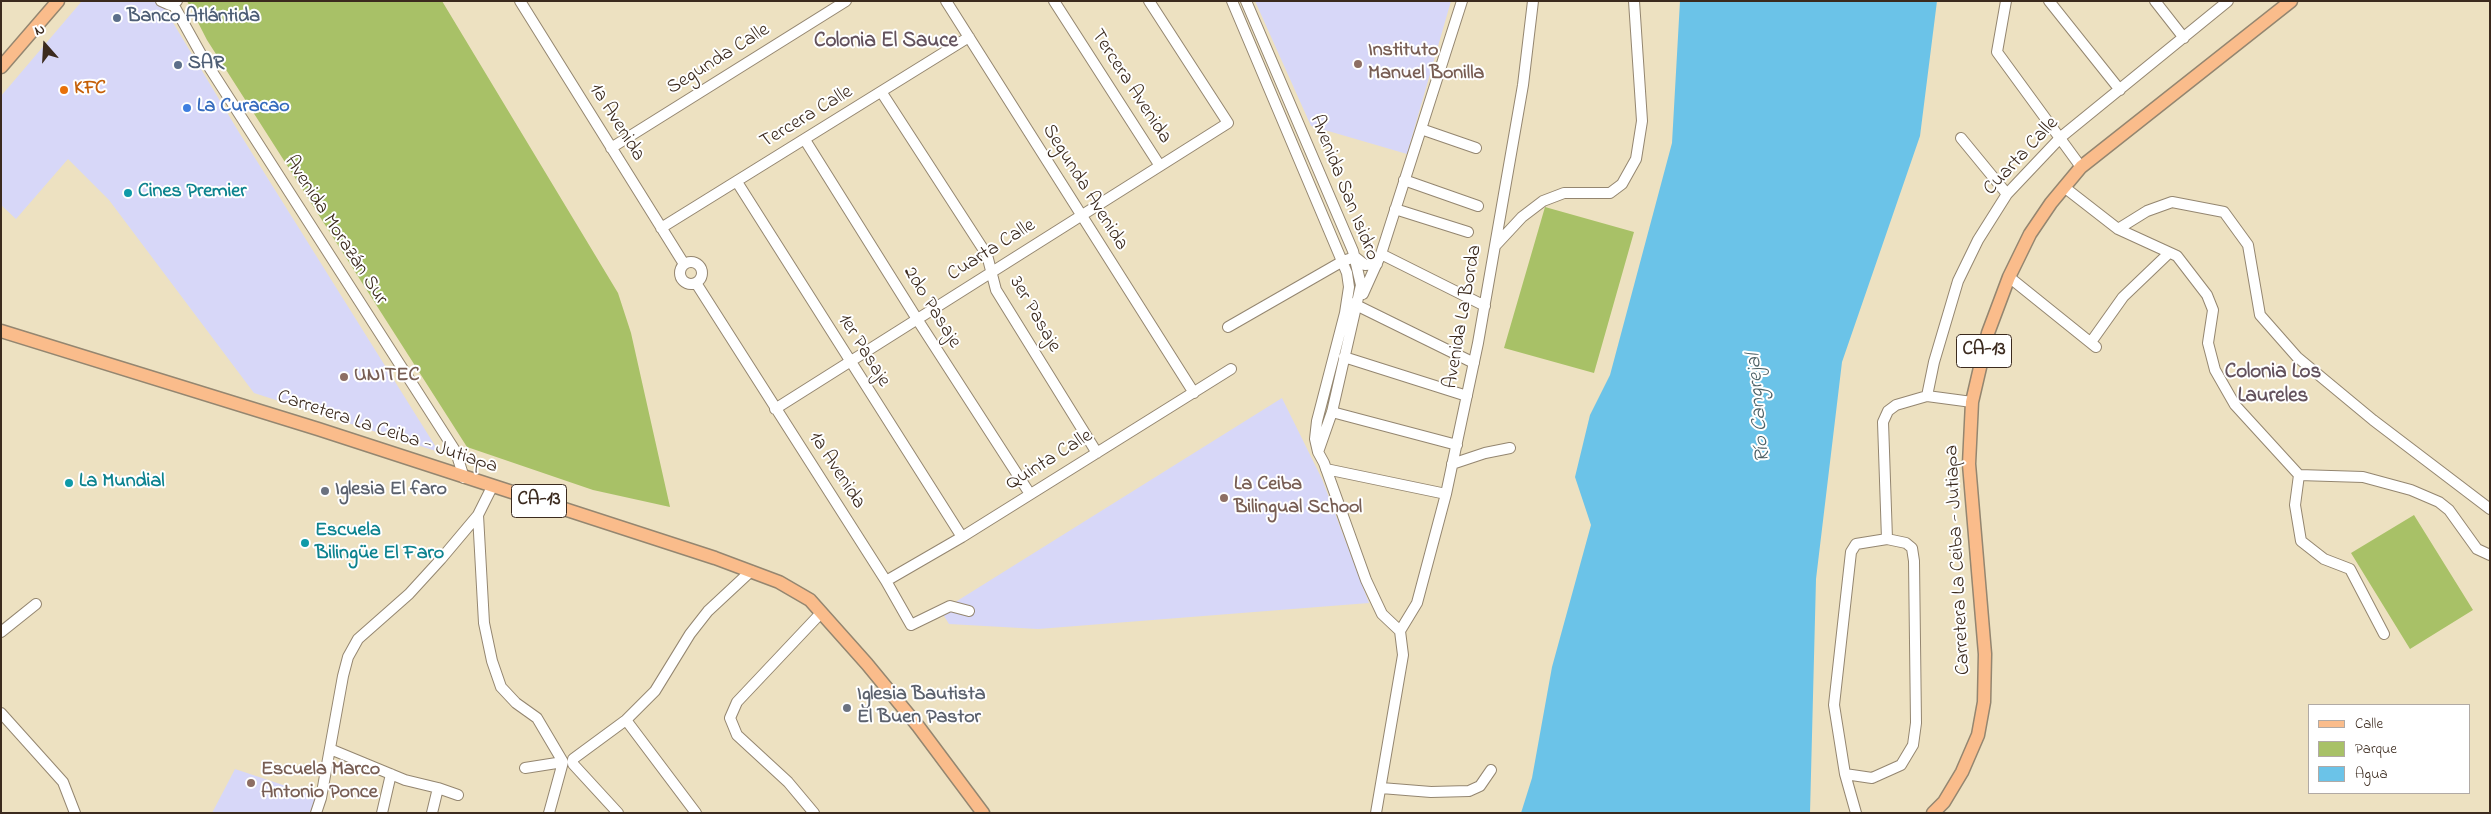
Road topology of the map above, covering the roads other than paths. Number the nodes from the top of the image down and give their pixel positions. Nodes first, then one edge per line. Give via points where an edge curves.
1 (58, 1) edge
2 (161, 1) edge
3 (520, 1) edge
4 (846, 1) edge
5 (946, 1) edge
6 (1054, 1) edge
7 (1149, 1) edge
8 (1232, 1) edge
9 (1246, 1) edge
10 (1462, 1) edge
11 (1533, 1) edge
12 (1634, 1) edge
13 (2006, 1) edge
14 (2049, 1) edge
15 (2155, 1) edge
16 (2228, 1) edge
17 (2291, 1) edge
18 (175, 3) edge
19 (969, 37) junction
20 (2184, 38) junction
21 (1, 67) edge
22 (2120, 90) junction
23 (882, 93) junction
24 (1421, 129) junction
25 (2061, 137) junction
26 (1961, 138) dead end
27 (805, 140) junction
28 (611, 148) junction
29 (1476, 148) dead end
30 (1160, 166) junction
31 (2081, 167) junction
32 (1404, 180) junction
33 (736, 182) junction
34 (2064, 187) junction
35 (2007, 194) junction
36 (1478, 206) dead end
37 (1395, 209) junction
38 (1081, 216) junction
39 (661, 228) junction
40 (2118, 228) junction
41 (1468, 232) dead end
42 (1495, 246) junction
43 (2170, 253) junction
44 (1355, 257) junction
45 (1379, 259) junction
46 (1343, 261) junction
47 (684, 264) junction
48 (992, 273) junction
49 (2009, 277) junction
50 (696, 283) junction
51 (1353, 303) junction
52 (1485, 306) junction
53 (917, 319) junction
54 (1228, 328) dead end
55 (1, 331) edge
56 (1344, 357) junction
57 (849, 362) junction
58 (1474, 362) junction
59 (1231, 370) dead end
60 (1332, 386) junction
61 (1194, 392) junction
62 (1467, 396) junction
63 (1927, 396) junction
64 (1972, 402) junction
65 (775, 409) junction
66 (1332, 412) junction
67 (1456, 445) junction
68 (1510, 448) dead end
69 (1097, 452) junction
70 (1318, 452) junction
71 (1452, 464) junction
72 (1326, 469) junction
73 (2299, 475) junction
74 (464, 478) junction
75 (492, 487) junction
76 (1030, 494) junction
77 (1446, 494) junction
78 (2490, 509) edge
79 (478, 515) junction
80 (962, 537) junction
81 (1887, 539) junction
82 (2490, 555) edge
83 (751, 571) junction
84 (886, 581) junction
85 (36, 604) dead end
86 (969, 610) dead end
87 (821, 613) junction
88 (1400, 630) junction
89 (1, 632) edge
90 (2384, 634) dead end
91 (1, 713) edge
92 (626, 720) junction
93 (330, 749) junction
94 (563, 762) junction
95 (526, 768) dead end
96 (1491, 770) dead end
97 (392, 774) junction
98 (1845, 774) junction
99 (438, 788) junction
100 (1380, 788) junction
101 (458, 795) dead end
102 (75, 813) edge
103 (316, 813) edge
104 (382, 813) edge
105 (432, 813) edge
106 (549, 813) edge
107 (618, 813) edge
108 (696, 813) edge
109 (814, 813) edge
110 (983, 813) edge
111 (1376, 813) edge
112 (1856, 813) edge
113 (1933, 813) edge

1 - 21 main road
2 - 18 street, Avenida Morazán Sur via 167,5
3 - 28 street, 1a Avenida
4 - 28 street, Segunda Calle
5 - 19 street, Segunda Avenida
6 - 30 street, Tercera Avenida
7 - 30 street, Cuarta Calle via 1228,123
8 - 46 street, Avenida San Isidro
9 - 44 street, Avenida San Isidro
10 - 24 street
11 - 42 street, Avenida La Borda via 1523,85
12 - 42 street via 1642,121 1636,158 1622,184 1610,193 1564,193 1543,201 1522,217
13 - 25 street via 1997,52
14 - 22 street
15 - 20 street
16 - 20 street, Cuarta Calle
17 - 31 main road, Carretera La Ceiba - Jutiapa / CA-13
18 - 74 street, Avenida Morazán Sur via 202,56 456,452
19 - 23 street, Tercera Calle
19 - 38 street, Segunda Avenida
20 - 22 street, Cuarta Calle
22 - 25 street, Cuarta Calle
23 - 27 street, Tercera Calle
23 - 48 street, 3er Pasaje via 987,255
24 - 29 street
24 - 32 street
25 - 31 street
25 - 35 street, Cuarta Calle
26 - 35 street
27 - 33 street, Tercera Calle
27 - 53 street, 2do Pasaje
28 - 39 street, 1a Avenida
30 - 38 street, Cuarta Calle
31 - 34 main road, Carretera La Ceiba - Jutiapa / CA-13
32 - 36 street
32 - 37 street
33 - 39 street, Tercera Calle
33 - 57 street, 1er Pasaje
34 - 40 street
34 - 49 main road, Carretera La Ceiba - Jutiapa / CA-13 via 2030,234
35 - 63 street, Cuarta Calle via 1958,280
37 - 41 street
37 - 45 street
38 - 48 street, Cuarta Calle
38 - 61 street, Segunda Avenida
39 - 47 street, 1a Avenida
40 - 43 street
40 - 78 street via 2147,210 2172,202 2224,212 2248,245 2260,315 2297,357
42 - 52 street, Avenida La Borda
43 - 49 street via 2123,297 2094,344
43 - 73 street via 2177,256 2207,295 2213,310 2208,343 2215,370 2235,405
44 - 45 street via 1365,265
44 - 46 street
44 - 51 street, Avenida San Isidro via 1361,285
45 - 51 street
45 - 52 street
46 - 51 street, Avenida San Isidro
46 - 54 street
47 - 50 street, 1a Avenida via 680,270 682,281
47 - 50 street, 1a Avenida via 691,261 701,267 702,274
48 - 53 street, Cuarta Calle
48 - 69 street, 3er Pasaje via 996,290
49 - 64 main road, Carretera La Ceiba - Jutiapa / CA-13 via 1988,333
50 - 65 street, 1a Avenida
51 - 56 street, Avenida San Isidro
51 - 58 street
51 - 60 street, Avenida San Isidro
52 - 58 street, Avenida La Borda
53 - 57 street, Cuarta Calle
53 - 76 street, 2do Pasaje
55 - 74 main road, Carretera La Ceiba - Jutiapa / CA-13
56 - 60 street, Avenida San Isidro
56 - 62 street
57 - 65 street, Cuarta Calle
57 - 80 street, 1er Pasaje
58 - 62 street, Avenida La Borda
59 - 61 street, Quinta Calle
60 - 66 street, Avenida San Isidro
60 - 70 street, Avenida San Isidro via 1317,421 1315,438
61 - 69 street, Quinta Calle
62 - 67 street, Avenida La Borda
63 - 64 street
63 - 81 street via 1896,405 1888,411 1883,422
64 - 113 main road, Carretera La Ceiba - Jutiapa / CA-13 via 1969,464 1985,654 1984,702 1978,735 1962,772 1944,802
65 - 84 street, 1a Avenida
66 - 67 street
66 - 70 street, Avenida San Isidro
67 - 71 street, Avenida La Borda
68 - 71 street
69 - 76 street, Quinta Calle
70 - 72 street, Avenida San Isidro
71 - 77 street, Avenida La Borda
72 - 77 street
72 - 88 street, Avenida San Isidro via 1371,593 1382,614
73 - 82 street via 2363,478 2411,490 2449,510 2477,549
73 - 90 street via 2295,505 2301,541 2324,559 2350,569
74 - 75 main road, Carretera La Ceiba - Jutiapa / CA-13
75 - 79 street
75 - 83 main road, Carretera La Ceiba - Jutiapa / CA-13
76 - 80 street, Quinta Calle
77 - 88 street, Avenida La Borda via 1417,603
79 - 93 street via 409,594 358,639 348,657 343,676
79 - 94 street via 484,623 492,661 501,687 537,718
80 - 84 street, Quinta Calle
81 - 98 street via 1856,544 1851,552 1834,705
81 - 98 street via 1906,542 1912,548 1914,561 1914,745 1901,765 1872,778
83 - 87 main road, Carretera La Ceiba - Jutiapa / CA-13 via 794,590 810,600
83 - 92 street via 708,611 655,690
84 - 86 street, 1a Avenida via 911,625 950,606
85 - 89 street
87 - 109 street via 737,702 730,718 737,735 788,782
87 - 110 main road, Carretera La Ceiba - Jutiapa / CA-13 via 918,726
88 - 100 street via 1403,655
91 - 102 street via 63,782
92 - 107 street via 574,757 572,762
92 - 108 street
93 - 97 street
93 - 103 street
94 - 95 street
94 - 106 street
96 - 100 street via 1480,786 1469,791
97 - 99 street
97 - 104 street
98 - 112 street
99 - 101 street
99 - 105 street
100 - 111 street

